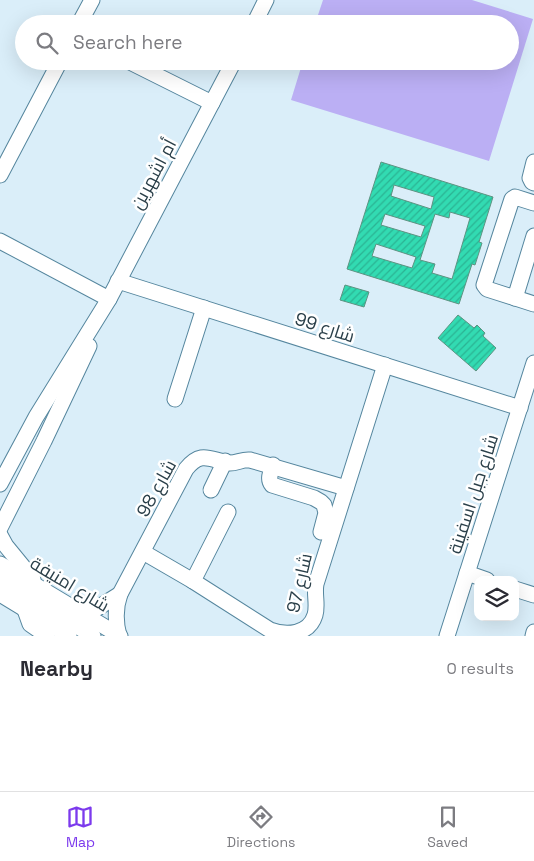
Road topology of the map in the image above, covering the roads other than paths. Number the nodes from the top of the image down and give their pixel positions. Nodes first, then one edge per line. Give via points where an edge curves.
1 (92, 0) edge
2 (266, 0) edge
3 (84, 15) edge
4 (258, 15) edge
5 (55, 70) edge
6 (146, 70) edge
7 (229, 70) edge
8 (212, 103) junction
9 (534, 162) edge
10 (2, 166) edge
11 (534, 183) edge
12 (534, 202) edge
13 (534, 236) edge
14 (0, 241) edge
15 (118, 281) junction
16 (515, 298) junction
17 (107, 302) junction
18 (534, 304) edge
19 (204, 308) junction
20 (534, 363) edge
21 (384, 365) junction
22 (175, 399) dead end
23 (520, 408) junction
24 (15, 456) junction
25 (225, 462) junction
26 (273, 466) junction
27 (0, 484) edge
28 (346, 488) junction
29 (211, 490) dead end
30 (0, 505) edge
31 (228, 512) dead end
32 (0, 528) edge
33 (0, 535) edge
34 (328, 543) junction
35 (143, 552) junction
36 (0, 564) edge
37 (467, 573) junction
38 (476, 576) edge
39 (0, 579) edge
40 (193, 581) junction
41 (38, 586) junction
42 (519, 590) edge
43 (0, 594) edge
44 (120, 594) junction
45 (534, 595) edge
46 (24, 609) junction
47 (83, 613) junction
48 (534, 632) edge
49 (47, 636) edge
50 (69, 636) edge
51 (93, 636) edge
52 (120, 636) edge
53 (447, 636) edge
54 (533, 636) edge

1 - 3 street
2 - 4 street
5 - 10 street
6 - 8 street
7 - 8 street, أم اشهرين
8 - 15 street, أم اشهرين
9 - 11 street via 530,178
12 - 16 street via 516,197 512,199 484,285 486,289
13 - 16 street
14 - 17 street
15 - 17 street, أم اشهرين
15 - 19 street, شارع 99
16 - 18 street
17 - 24 street, أم اشهرين
17 - 32 street, أم اشهرين via 85,355
19 - 21 street, شارع 99
19 - 22 street
20 - 23 street, شارع جبل اسفينة
21 - 23 street, شارع 99
21 - 28 street, شارع 97
23 - 37 street, شارع جبل اسفينة
24 - 27 street, أم اشهرين
24 - 30 street via 12,480
25 - 26 street, شارع 98 via 248,459
25 - 29 street
25 - 35 street, شارع 98 via 207,457 190,464
26 - 28 street, شارع 98
26 - 34 street via 269,477 272,485 318,499 324,505 326,517 320,536
28 - 34 street, شارع 97
31 - 40 street
33 - 41 street
34 - 40 street, شارع 97 via 316,584 316,614 309,625 295,634 278,634 270,630
35 - 40 street, شارع 97
35 - 44 street, شارع 98
36 - 41 street, شارع امنيفة
37 - 38 street
37 - 53 street, شارع جبل اسفينة
39 - 51 street
41 - 47 street, شارع امنيفة
42 - 45 street
43 - 46 street
44 - 47 street, شارع 98
44 - 52 street, شارع 98 via 116,619
46 - 49 street via 30,624
46 - 50 street
47 - 52 street, شارع امنيفة
48 - 54 street

